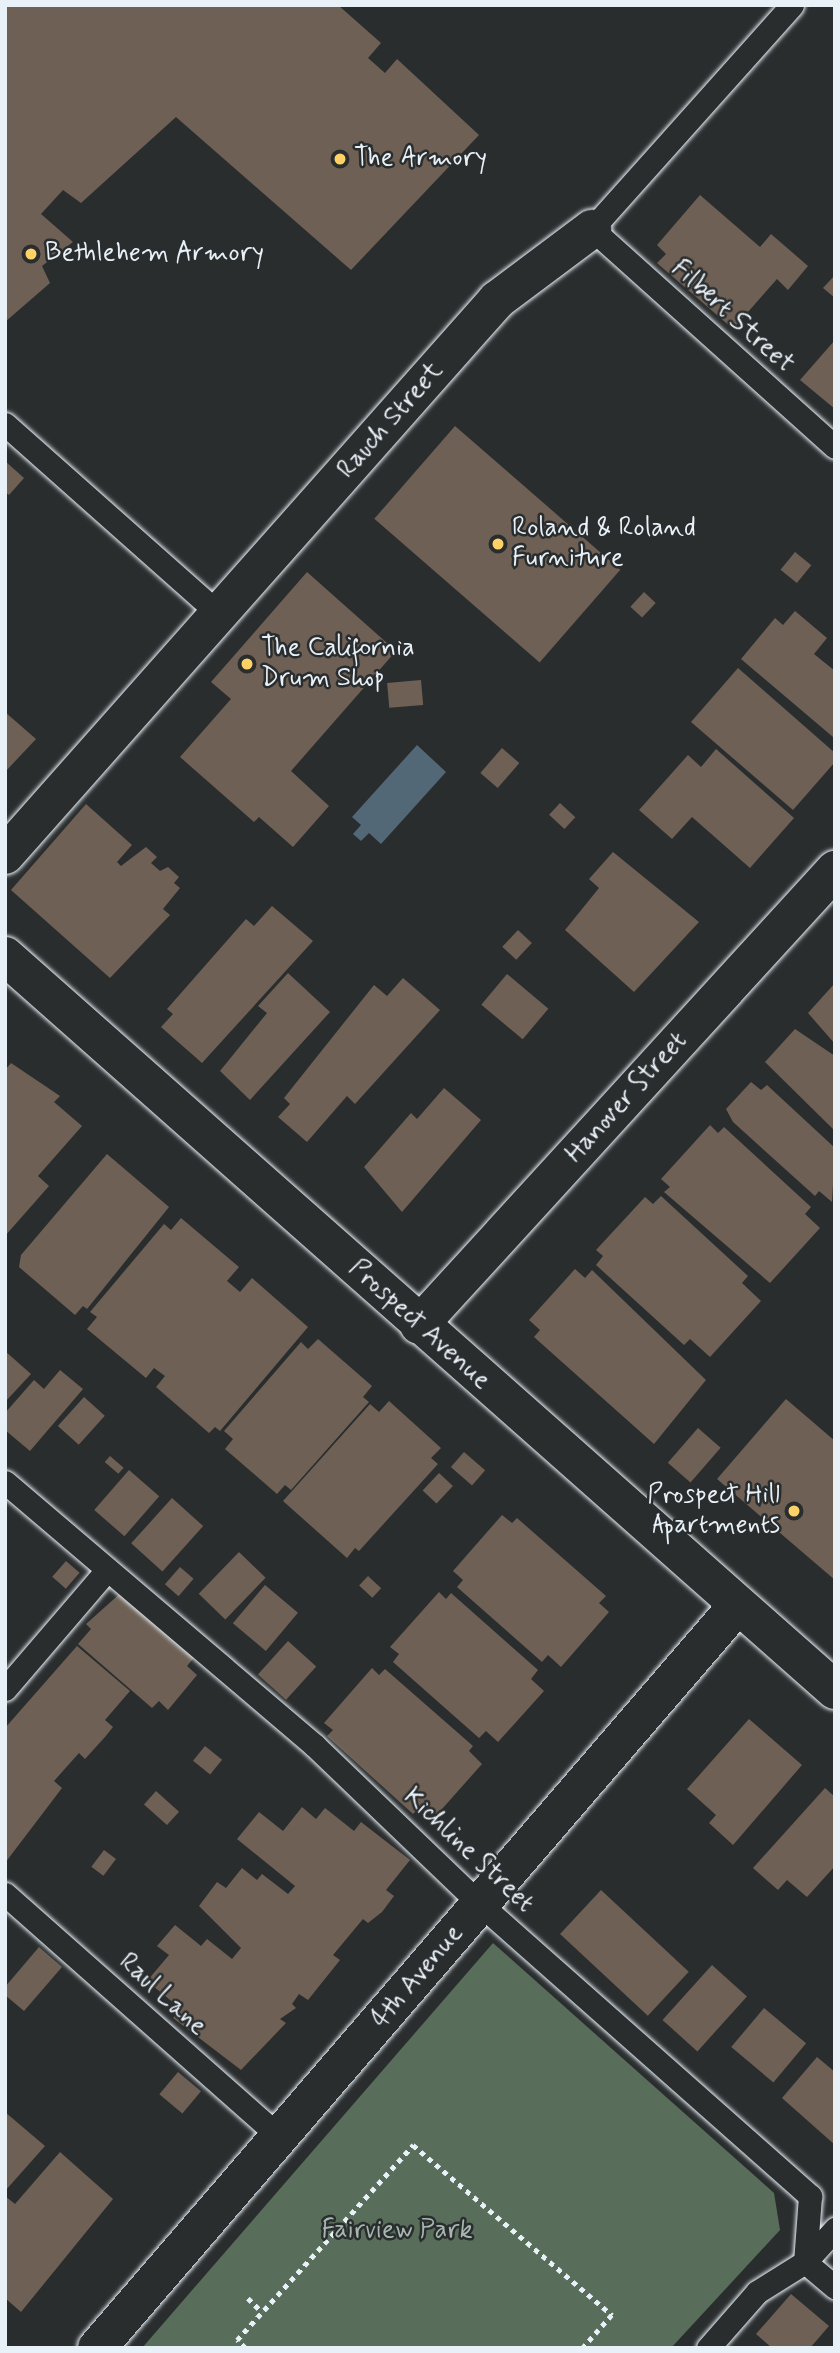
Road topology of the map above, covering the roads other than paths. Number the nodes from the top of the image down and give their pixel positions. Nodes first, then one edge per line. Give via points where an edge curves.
1 (792, 5) edge
2 (592, 229) junction
3 (5, 424) edge
4 (835, 447) edge
5 (220, 615) junction
6 (5, 855) edge
7 (835, 870) edge
8 (5, 957) edge
9 (419, 1325) junction
10 (5, 1482) edge
11 (107, 1570) junction
12 (737, 1606) junction
13 (5, 1689) edge
14 (835, 1690) edge
15 (5, 1894) edge
16 (480, 1904) junction
17 (281, 2138) junction
18 (835, 2229) edge
19 (805, 2262) junction
20 (835, 2287) edge
21 (97, 2348) edge
22 (708, 2348) edge

1 - 2 lane, Rauch Street
2 - 4 lane, Filbert Street
2 - 5 street, Rauch Street via 497,300
3 - 5 lane
5 - 6 street, Rauch Street
7 - 9 street, Hanover Street
8 - 9 street, Prospect Avenue
9 - 12 street, Prospect Avenue
10 - 11 lane, Kichline Street
11 - 13 lane
11 - 16 lane, Kichline Street via 315,1746
12 - 14 street, Prospect Avenue
12 - 16 street, 4th Avenue
15 - 17 lane, Raul Lane
16 - 17 street, 4th Avenue
16 - 19 lane, Kichline Street via 810,2196
17 - 21 street, 4th Avenue
18 - 19 lane
19 - 20 lane
19 - 22 lane via 757,2292

